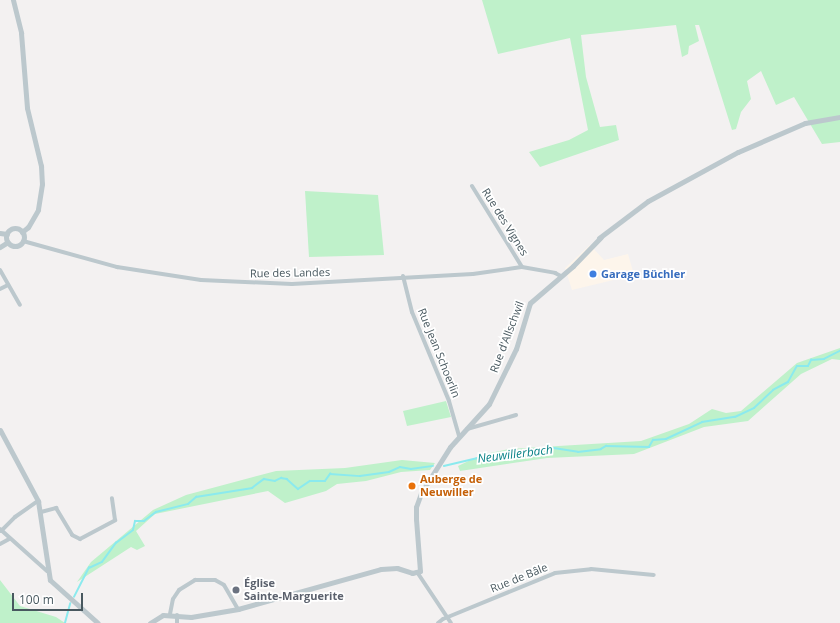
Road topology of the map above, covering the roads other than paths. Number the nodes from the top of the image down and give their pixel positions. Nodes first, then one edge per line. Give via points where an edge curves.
1 (13, 0) edge
2 (840, 117) edge
3 (472, 186) dead end
4 (22, 232) junction
5 (0, 233) edge
6 (6, 234) junction
7 (23, 241) junction
8 (8, 242) junction
9 (0, 247) edge
10 (522, 267) junction
11 (0, 270) edge
12 (403, 276) junction
13 (561, 276) junction
14 (8, 285) junction
15 (0, 289) edge
16 (20, 305) dead end
17 (516, 415) dead end
18 (467, 429) junction
19 (0, 430) edge
20 (458, 437) junction
21 (112, 498) dead end
22 (38, 501) junction
23 (41, 512) junction
24 (0, 530) edge
25 (9, 539) junction
26 (0, 544) edge
27 (47, 571) junction
28 (417, 572) junction
29 (654, 575) dead end
30 (238, 609) junction
31 (170, 614) junction
32 (177, 615) junction
33 (448, 617) junction
34 (98, 623) edge
35 (150, 623) edge
36 (177, 623) edge
37 (438, 623) edge
38 (450, 623) edge

1 - 4 street via 21,33 27,108 41,166 42,184 38,210
2 - 13 street, Rue d'Allschwil via 789,129 725,159 648,201 601,237
3 - 10 street, Rue des Vignes
4 - 6 street via 15,228
4 - 7 street
5 - 6 street
6 - 8 street
7 - 8 street via 16,246
7 - 12 street, Rue des Landes via 117,267 181,278 292,284
8 - 9 street
10 - 12 street, Rue des Landes via 473,274
10 - 13 street, Rue des Landes
11 - 14 street
12 - 20 street, Rue Jean Schoerlin via 412,312 449,401
13 - 18 street, Rue d'Allschwil via 530,303 507,371 489,404
14 - 15 street
14 - 16 street
17 - 18 street
18 - 20 street, Rue d'Allschwil
19 - 22 street
20 - 28 street, Rue d'Allschwil via 418,500 416,519 422,566
21 - 23 street via 115,520 80,539 72,535 56,508
22 - 23 street
22 - 24 street
23 - 27 street
24 - 25 street
25 - 26 street
25 - 27 street
27 - 34 street via 57,588
28 - 30 street via 397,568 381,569
28 - 33 street
29 - 33 street, Rue de Bâle via 596,569 555,573
30 - 31 street via 224,585 215,580 194,580 179,590 173,600
30 - 32 street via 204,616
31 - 32 street
31 - 35 street via 158,617
32 - 36 street
33 - 37 street, Rue de Bâle
33 - 38 street

